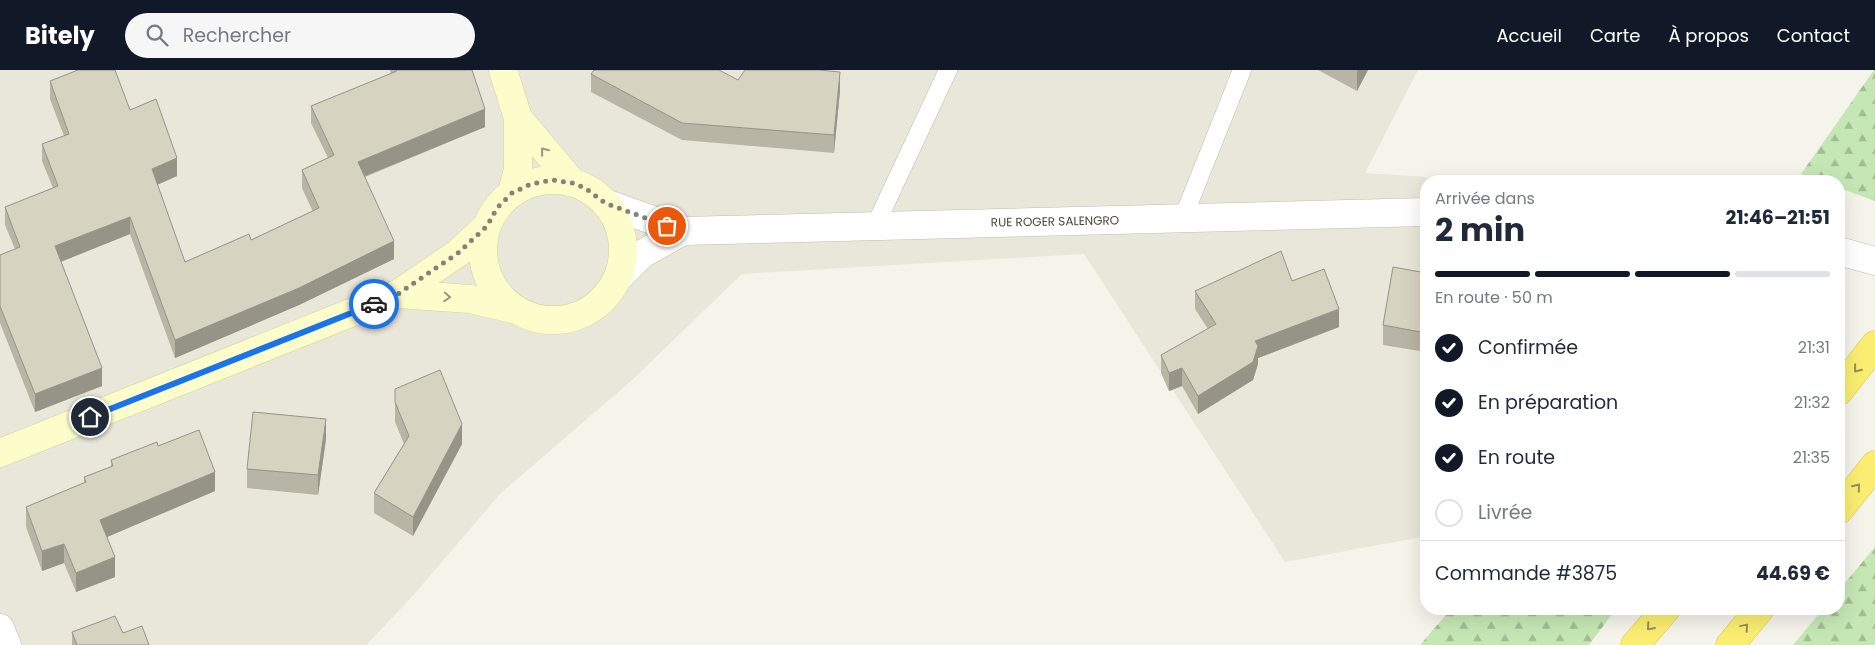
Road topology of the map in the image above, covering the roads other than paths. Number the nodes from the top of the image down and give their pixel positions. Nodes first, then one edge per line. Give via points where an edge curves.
1 (504, 70) edge
2 (948, 70) edge
3 (1242, 70) edge
4 (518, 118) junction
5 (573, 183) junction
6 (512, 193) junction
7 (605, 203) junction
8 (1420, 212) edge
9 (1183, 218) junction
10 (487, 226) junction
11 (875, 226) junction
12 (684, 231) junction
13 (1845, 253) edge
14 (1875, 261) edge
15 (618, 278) junction
16 (398, 294) junction
17 (513, 309) junction
18 (1875, 345) edge
19 (1845, 384) edge
20 (0, 453) edge
21 (1875, 465) edge
22 (1845, 502) edge
23 (1661, 615) edge
24 (1755, 615) edge
25 (0, 628) edge
26 (7, 645) edge
27 (1635, 645) edge
28 (1730, 645) edge

1 - 4 main road
2 - 11 lane
3 - 9 lane
5 -> 4 main road
4 - 6 main road via 518,169
5 - 6 main road via 552,180 531,184
5 - 7 main road
6 - 10 main road via 497,208
7 - 12 street, RUE ROGER SALENGRO
7 - 15 main road via 619,225 623,252
8 - 9 street, RUE ROGER SALENGRO
9 - 11 street, RUE ROGER SALENGRO
10 - 16 main road via 458,253
10 - 17 main road via 483,249 486,272 496,292
11 - 12 street, RUE ROGER SALENGRO
12 - 15 street, RUE ROGER SALENGRO via 642,254
13 - 14 street
15 - 17 main road via 605,298 585,313 560,321 536,319
16 -> 17 main road via 470,299
16 - 20 main road
18 -> 19 highway
22 -> 21 highway
23 -> 27 highway
28 -> 24 highway
25 - 26 street

